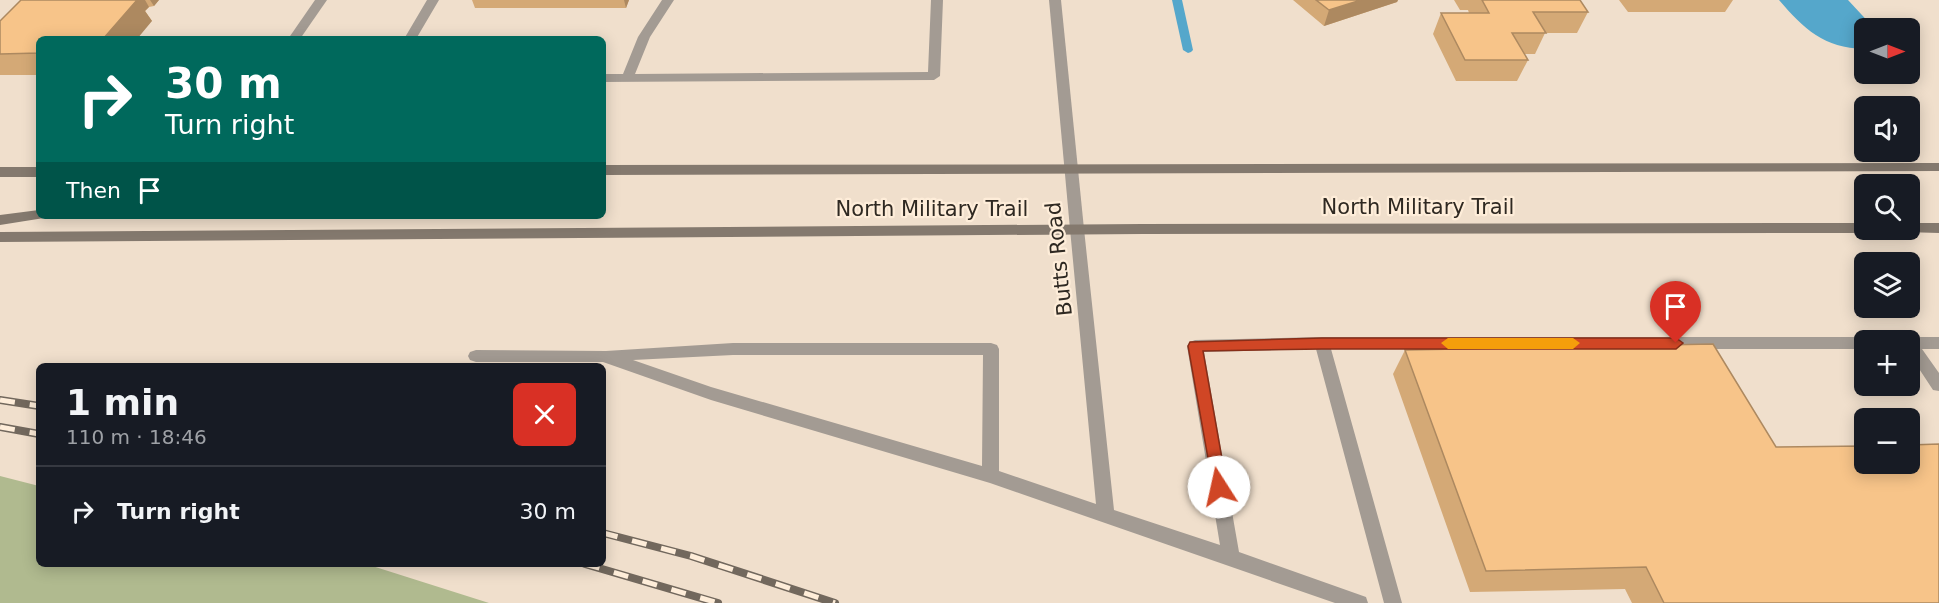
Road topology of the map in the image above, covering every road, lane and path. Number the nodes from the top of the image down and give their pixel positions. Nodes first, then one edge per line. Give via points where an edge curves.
1 (321, 0) edge
2 (433, 0) edge
3 (668, 0) edge
4 (937, 0) edge
5 (1055, 0) edge
6 (296, 36) edge
7 (412, 36) edge
8 (628, 77) junction
9 (606, 78) edge
10 (1939, 166) edge
11 (1071, 168) junction
12 (606, 170) edge
13 (0, 172) edge
14 (36, 172) edge
15 (36, 215) edge
16 (0, 220) edge
17 (1854, 228) edge
18 (1920, 228) edge
19 (1939, 228) edge
20 (1077, 229) junction
21 (0, 237) edge
22 (1322, 343) junction
23 (1854, 343) edge
24 (1939, 343) edge
25 (1920, 344) edge
26 (476, 356) dead end
27 (603, 356) junction
28 (1920, 358) edge
29 (1939, 384) edge
30 (990, 476) junction
31 (1106, 514) junction
32 (1232, 557) junction
33 (1359, 603) edge
34 (1392, 603) edge

1 - 6 street
2 - 7 street
3 - 8 street via 644,37
4 - 8 street via 934,76
5 - 11 street, Butts Road
8 - 9 street
10 - 11 main road, North Military Trail
11 - 12 main road, North Military Trail
11 - 20 street, Butts Road
13 - 14 main road
15 - 16 main road
17 - 20 main road, North Military Trail
18 - 19 main road
20 - 21 main road, North Military Trail
20 - 31 street, Butts Road
22 - 23 street
22 - 32 street via 1195,346
22 - 34 street
24 - 25 street
26 - 27 street
27 - 30 street via 711,393
27 - 30 street via 733,350 991,348
28 - 29 street
30 - 31 street
31 - 32 street
32 - 33 street

